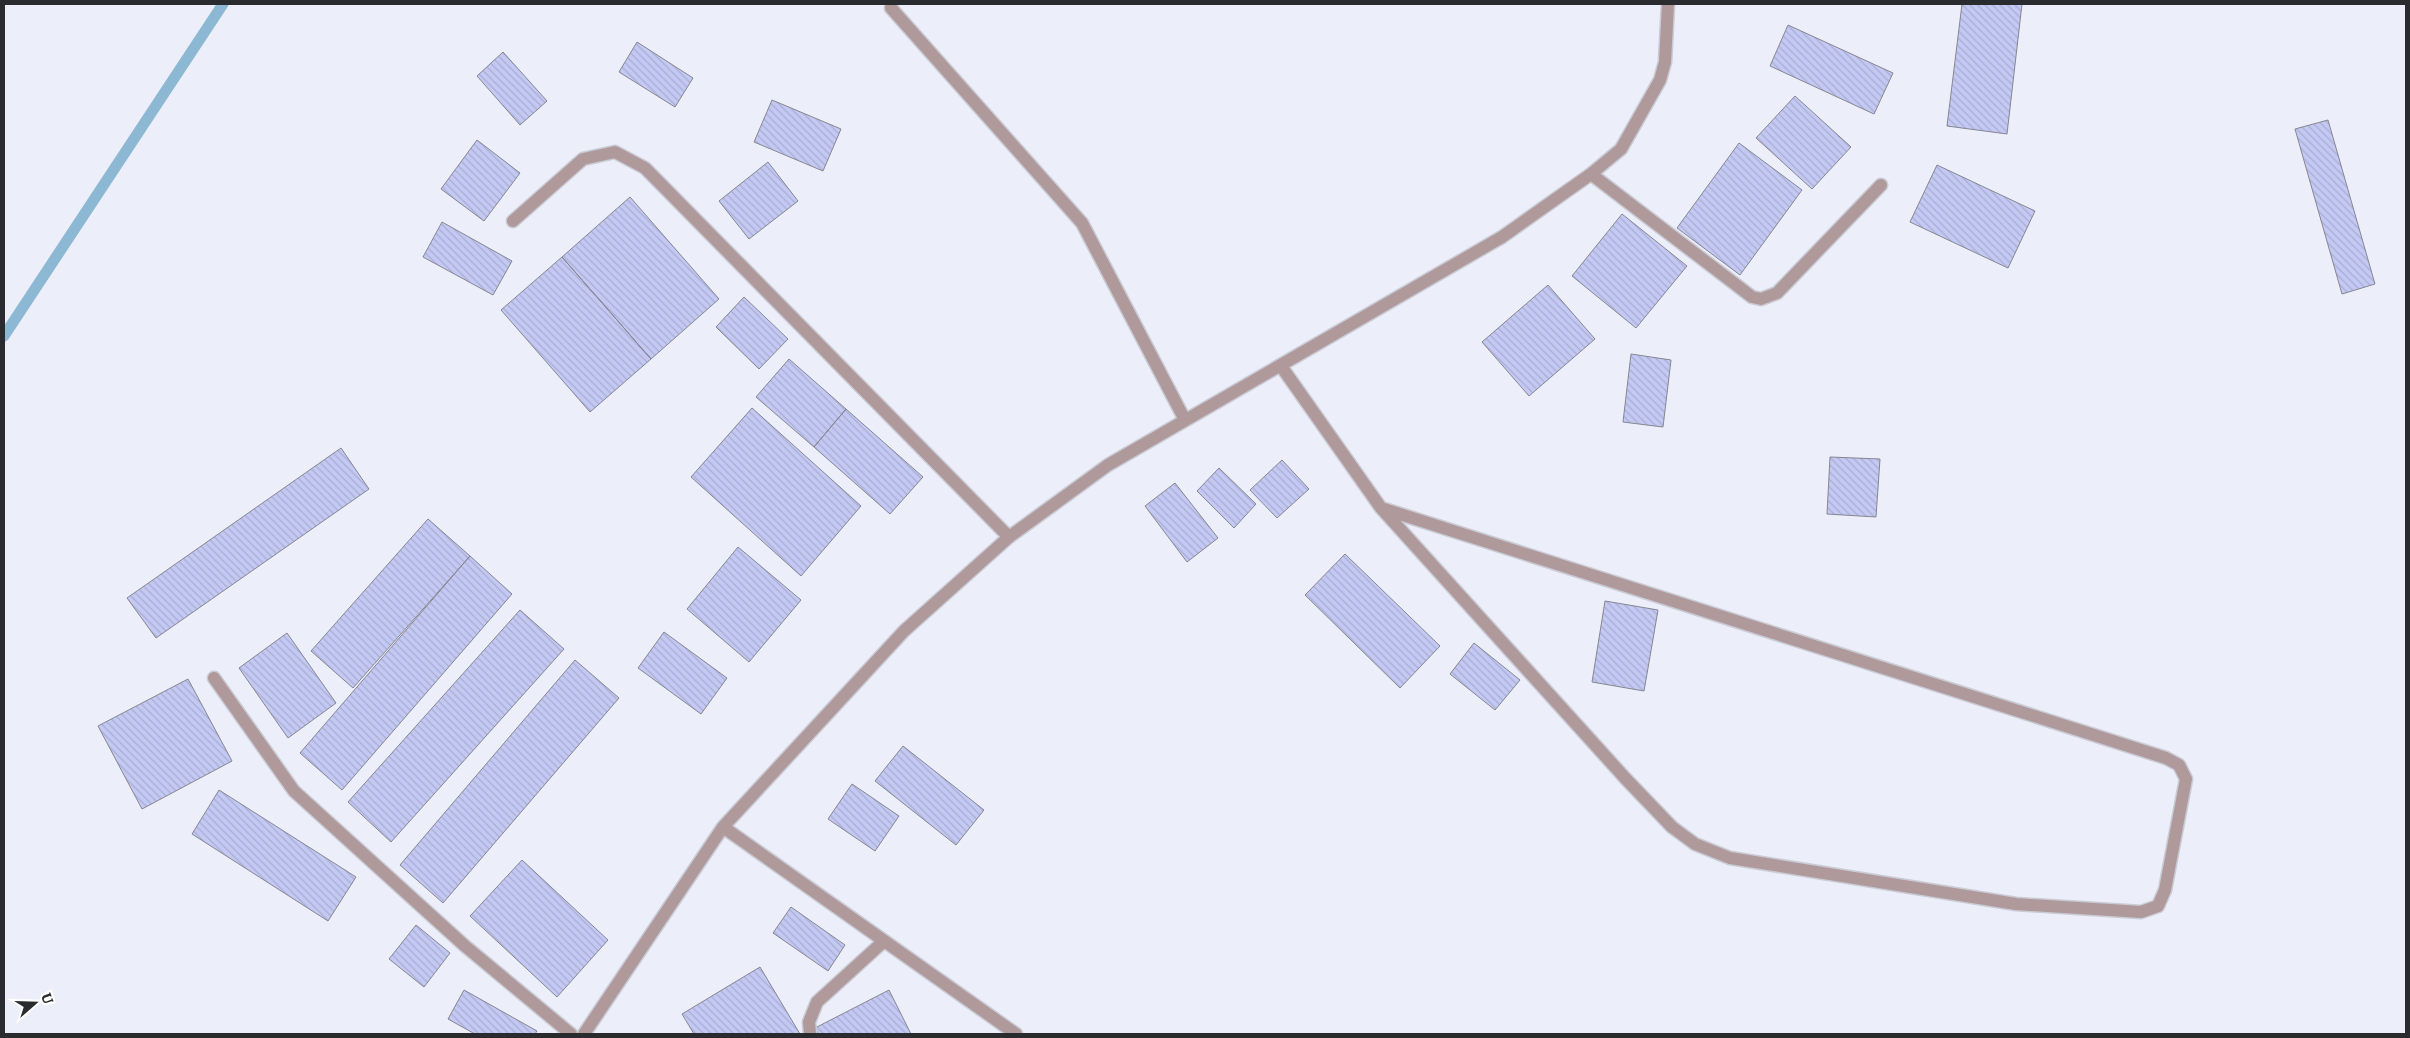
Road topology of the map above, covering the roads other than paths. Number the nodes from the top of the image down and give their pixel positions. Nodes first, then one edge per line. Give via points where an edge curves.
1 (1668, 4) edge
2 (891, 8) dead end
3 (1591, 174) junction
4 (1882, 185) dead end
5 (513, 221) dead end
6 (1281, 366) junction
7 (1185, 420) junction
8 (1381, 508) junction
9 (1009, 537) junction
10 (214, 678) dead end
11 (723, 827) junction
12 (884, 941) junction
13 (571, 1034) edge
14 (584, 1034) edge
15 (810, 1034) edge
16 (1016, 1034) edge

1 - 3 street via 1665,62 1660,80 1621,149
2 - 7 street via 1082,223
3 - 4 street via 1752,297 1761,299 1777,292
3 - 6 street via 1502,237
5 - 9 street via 583,159 614,152 646,168
6 - 7 street
6 - 8 street
7 - 9 street via 1108,465
8 - 8 street via 1625,778 1672,827 1695,844 1730,858 2016,904 2141,912 2158,906 2165,890 2186,778 2179,766 2166,758
9 - 11 street via 904,631
10 - 13 street via 294,790 465,946
11 - 12 street
11 - 14 street
12 - 15 street via 817,1002 809,1022
12 - 16 street

